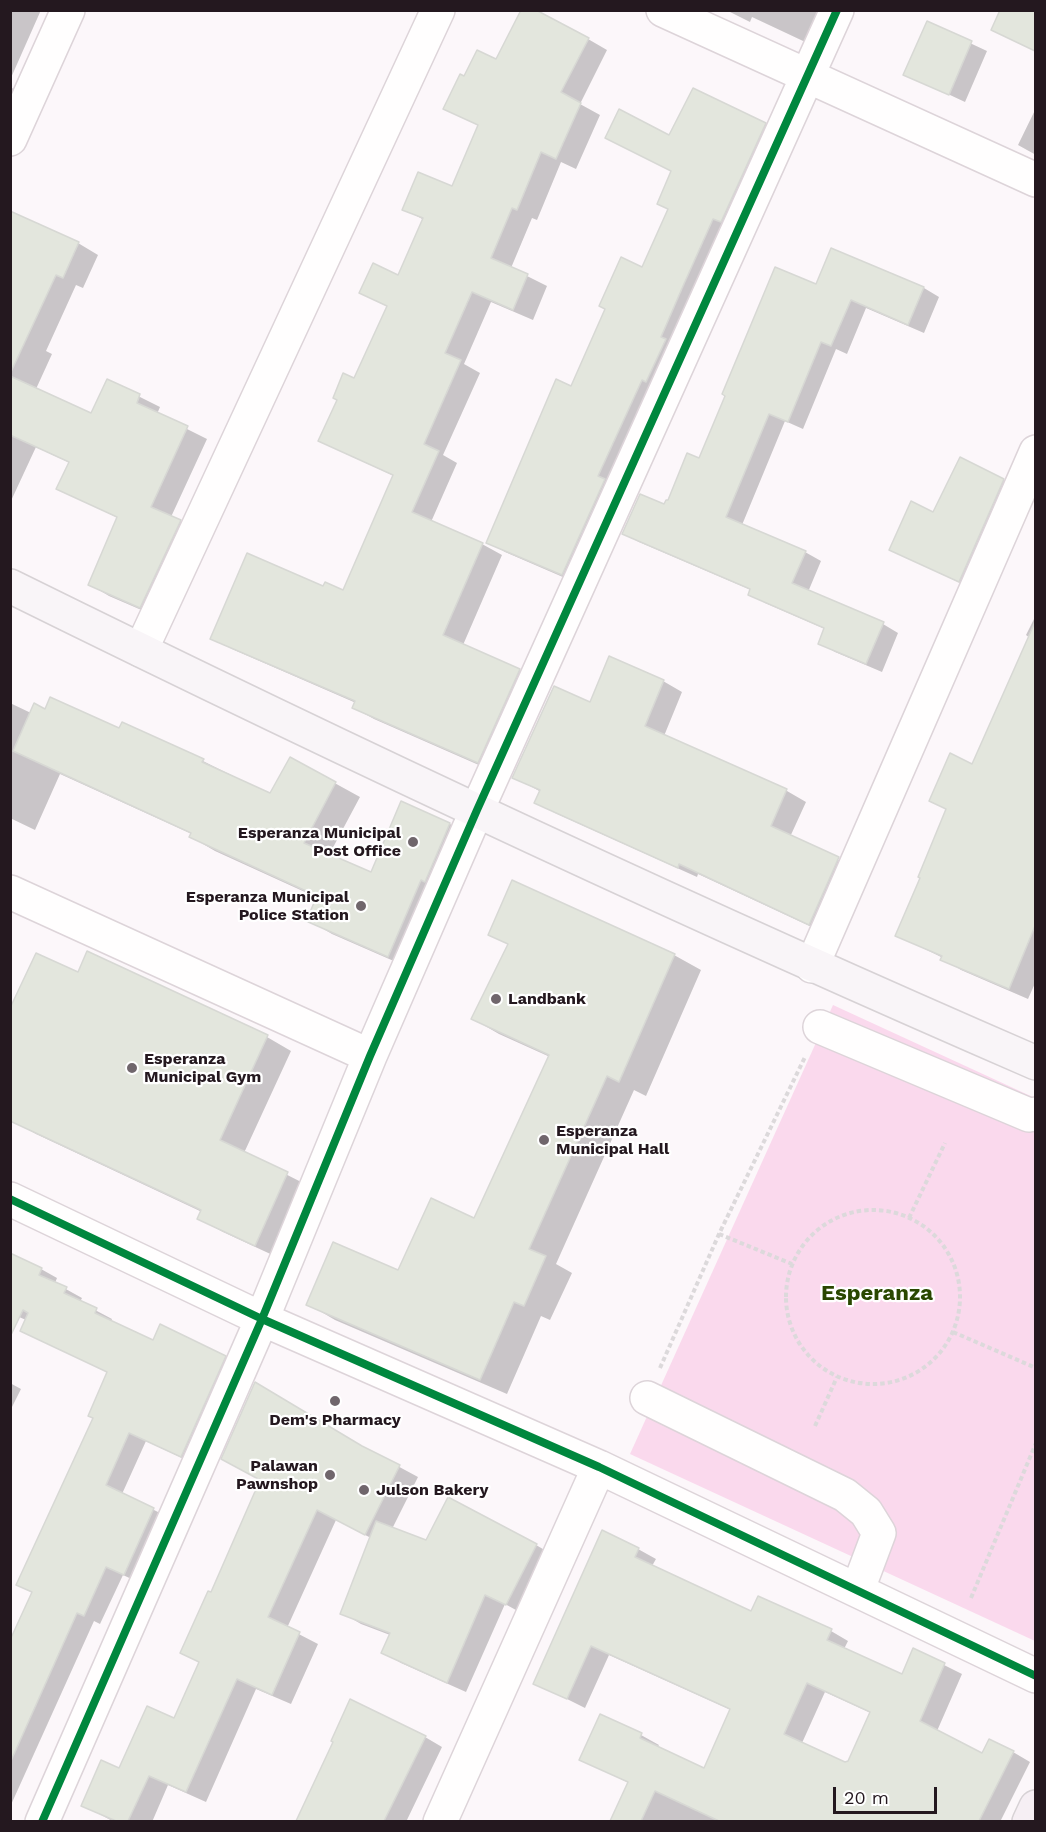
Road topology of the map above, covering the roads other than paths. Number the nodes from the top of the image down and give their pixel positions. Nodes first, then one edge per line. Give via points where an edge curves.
1 (68, 10) edge
2 (438, 10) edge
3 (663, 10) edge
4 (837, 10) edge
5 (807, 75) junction
6 (10, 139) edge
7 (1035, 180) edge
8 (1035, 452) edge
9 (10, 586) edge
10 (141, 650) junction
11 (477, 810) junction
12 (10, 892) edge
13 (812, 966) junction
14 (820, 1027) road end
15 (370, 1056) junction
16 (1035, 1063) edge
17 (1035, 1114) edge
18 (10, 1199) edge
19 (262, 1319) junction
20 (647, 1398) road end
21 (599, 1467) junction
22 (858, 1589) junction
23 (1035, 1676) edge
24 (1035, 1807) edge
25 (42, 1821) edge
26 (440, 1821) edge
27 (1029, 1821) edge

1 - 6 street
2 - 10 street
3 - 5 street
4 - 5 street
5 - 7 street
5 - 11 street
8 - 13 street
9 - 10 main road
10 - 11 main road
11 - 13 main road
11 - 15 street
12 - 15 street
13 - 16 main road
14 - 17 street via 1029,1115
15 - 19 street
18 - 19 street
19 - 21 street
19 - 25 street
20 - 22 street via 845,1495 866,1512 879,1533
21 - 22 street
21 - 26 street
22 - 23 street
24 - 27 highway

